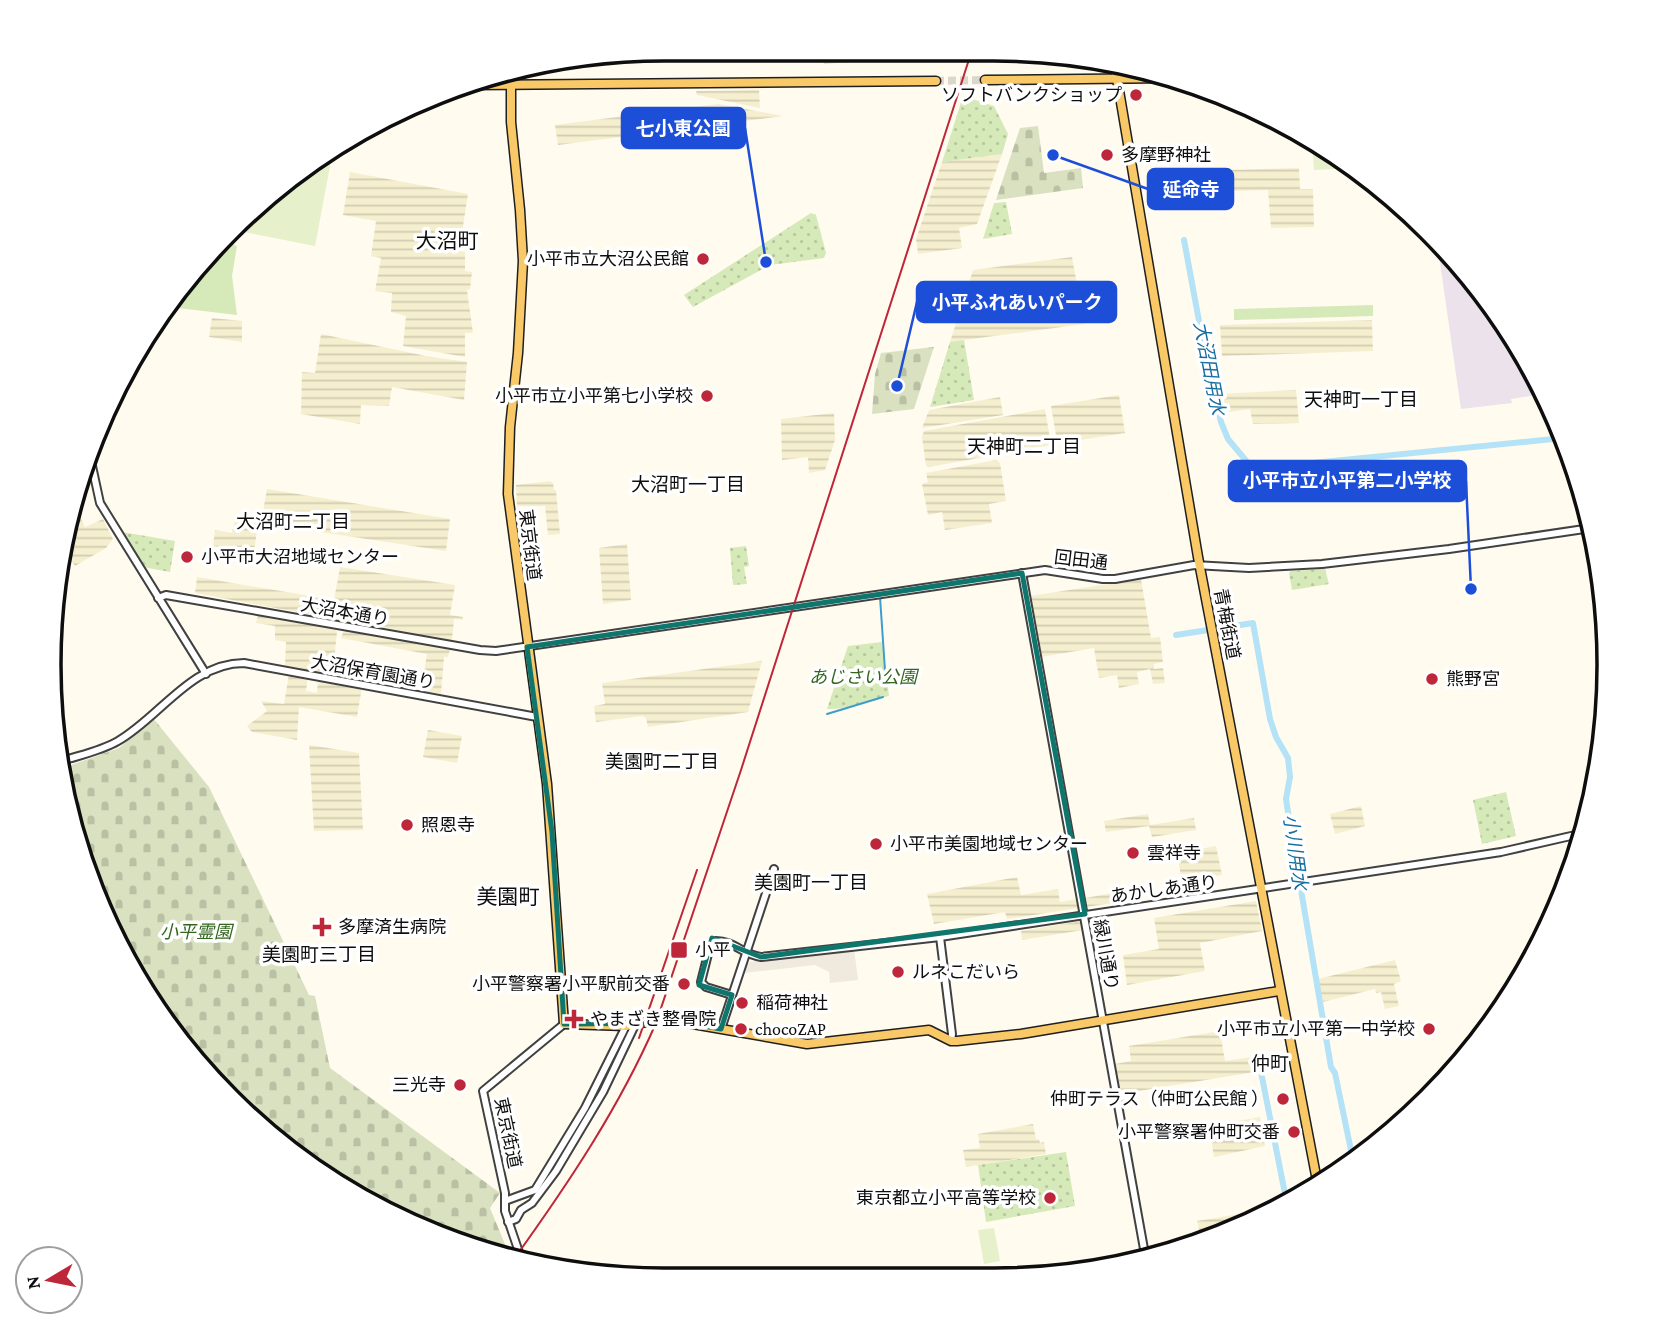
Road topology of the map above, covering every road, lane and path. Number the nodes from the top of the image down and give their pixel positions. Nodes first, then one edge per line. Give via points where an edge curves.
1 (1116, 74) edge
2 (1117, 78) junction
3 (1133, 78) edge
4 (985, 80) tunnel mouth
5 (936, 81) tunnel mouth
6 (500, 84) edge
7 (510, 84) junction
8 (93, 471) edge
9 (1581, 529) edge
10 (1200, 565) junction
11 (1022, 572) junction
12 (158, 598) junction
13 (527, 647) junction
14 (206, 674) junction
15 (537, 717) junction
16 (69, 759) edge
17 (1572, 836) edge
18 (774, 869) dead end
19 (1261, 888) junction
20 (1085, 914) junction
21 (940, 937) junction
22 (746, 953) junction
23 (1279, 990) junction
24 (732, 995) junction
25 (1104, 1019) junction
26 (564, 1024) junction
27 (631, 1025) junction
28 (722, 1029) junction
29 (951, 1041) junction
30 (1316, 1174) edge
31 (505, 1201) junction
32 (508, 1222) junction
33 (1144, 1248) edge
34 (518, 1249) edge

1 - 2 main road, 青梅街道
2 - 3 main road
2 - 4 main road
2 - 10 main road, 青梅街道
5 - 7 main road
6 - 7 main road
7 - 13 main road, 東京街道 via 523,261 507,484
8 - 12 street via 100,503
9 - 10 street, 回田通 via 1322,564
10 - 11 street, 回田通 via 1115,579 1057,570
10 - 19 main road, 青梅街道
11 - 13 street, 回田通
11 - 20 street, 緑川通り
12 - 13 street, 大沼本通り via 166,595 480,650
12 - 14 street
13 - 15 main road, 東京街道
14 - 15 street, 大沼保育園通り via 244,663
14 - 16 street, 大沼保育園通り via 120,740
15 - 26 main road, 東京街道 via 552,835
17 - 19 street, あかしあ通り via 1501,852
18 - 22 street
19 - 20 street, あかしあ通り
19 - 23 main road, 青梅街道
20 - 21 street, あかしあ通り
20 - 25 street, 緑川通り
21 - 22 street, あかしあ通り via 761,957
21 - 29 street
22 - 24 street
22 - 24 street, あかしあ通り via 720,940 709,950 701,982 706,988
23 - 25 main road
23 - 30 main road, 青梅街道
24 - 28 street
25 - 29 main road
25 - 33 street, 緑川通り
26 - 27 main road
26 - 31 street, 東京街道 via 483,1091
27 - 28 main road via 687,1023
27 - 31 street via 535,1190
27 - 32 street via 603,1092 562,1162 532,1203
28 - 29 main road via 807,1044 929,1030
31 - 32 street, 東京街道
32 - 34 street, 東京街道

